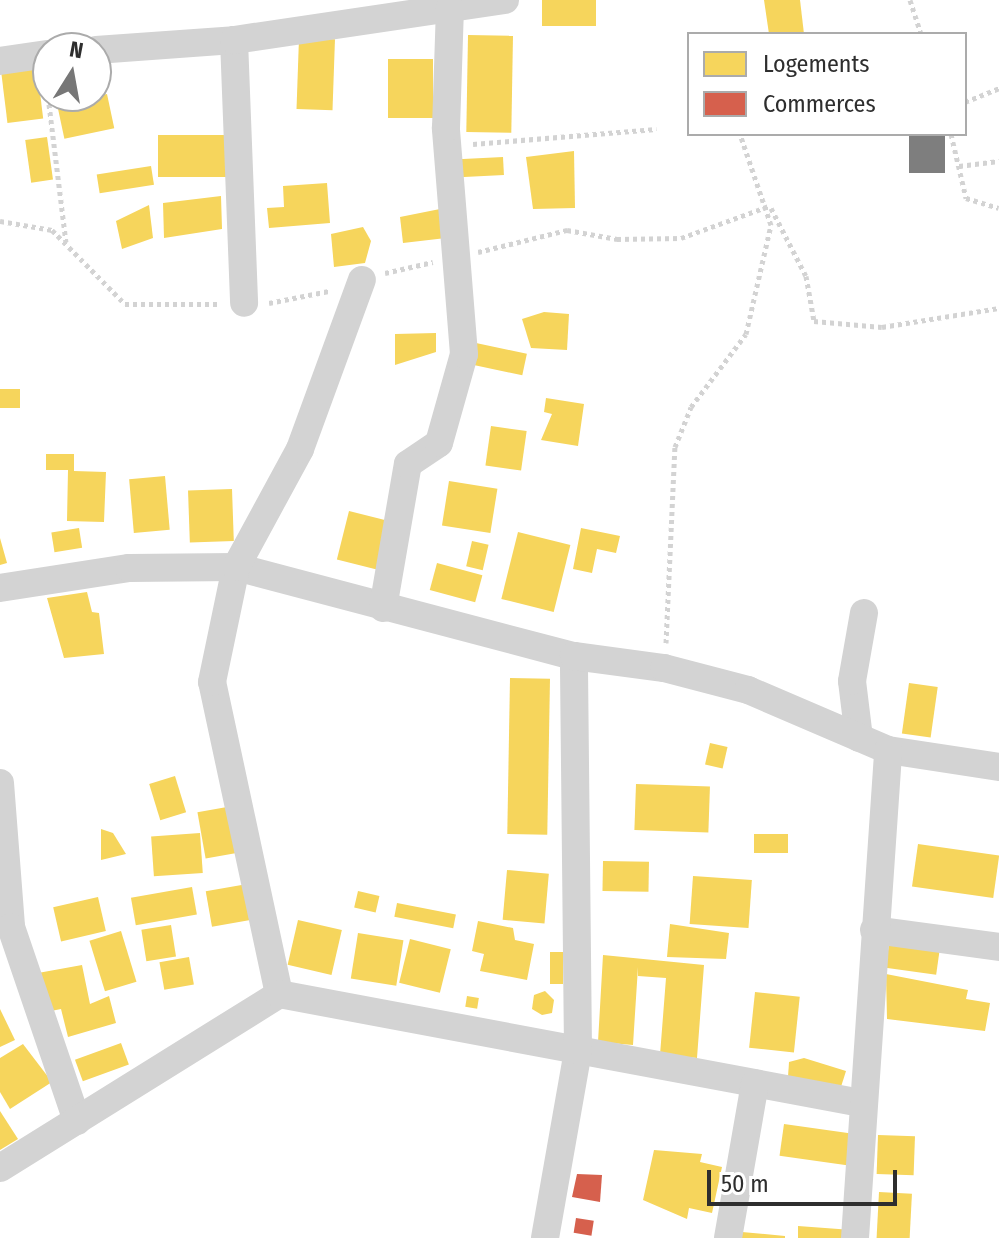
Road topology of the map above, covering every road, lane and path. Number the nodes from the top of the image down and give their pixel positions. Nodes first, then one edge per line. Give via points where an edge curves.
1 (505, 0) edge
2 (910, 0) edge
3 (450, 8) junction
4 (342, 12) edge
5 (920, 32) edge
6 (234, 40) junction
7 (112, 49) edge
8 (32, 56) edge
9 (0, 61) edge
10 (999, 88) edge
11 (967, 101) edge
12 (50, 112) edge
13 (656, 129) dead end
14 (741, 136) edge
15 (952, 136) edge
16 (448, 146) junction
17 (999, 161) edge
18 (959, 166) junction
19 (768, 204) junction
20 (999, 208) edge
21 (67, 245) dead end
22 (362, 280) dead end
23 (244, 303) dead end
24 (999, 308) edge
25 (236, 567) junction
26 (0, 588) edge
27 (383, 608) junction
28 (864, 613) dead end
29 (574, 656) junction
30 (664, 668) junction
31 (859, 738) junction
32 (888, 750) junction
33 (999, 767) edge
34 (0, 783) edge
35 (5, 930) edge
36 (874, 930) junction
37 (999, 947) edge
38 (279, 994) junction
39 (578, 1050) junction
40 (755, 1083) junction
41 (861, 1103) junction
42 (77, 1121) junction
43 (0, 1168) edge
44 (545, 1238) edge
45 (728, 1238) edge
46 (855, 1238) edge

1 - 3 street
2 - 5 path
3 - 4 street
3 - 16 street
4 - 6 street
6 - 7 street
6 - 23 street
8 - 9 street
10 - 11 path
12 - 21 path
13 - 16 path
14 - 19 path
15 - 18 path
16 - 27 street via 464,354 439,443 408,464
17 - 18 path
18 - 20 path via 966,198
19 - 24 path via 806,276 814,321 882,327
19 - 30 path via 754,314 691,407 675,447
22 - 25 street via 300,449
25 - 26 street via 129,568
25 - 27 street
25 - 38 street via 212,682
27 - 29 street
28 - 31 street via 852,681
29 - 30 street
29 - 39 street
30 - 31 street via 748,690
31 - 32 street
32 - 33 street
32 - 36 street
34 - 35 street
35 - 42 street
36 - 37 street
36 - 41 street
38 - 39 street
38 - 42 street
39 - 40 street
39 - 44 street
40 - 41 street
40 - 45 street
41 - 46 street
42 - 43 street

